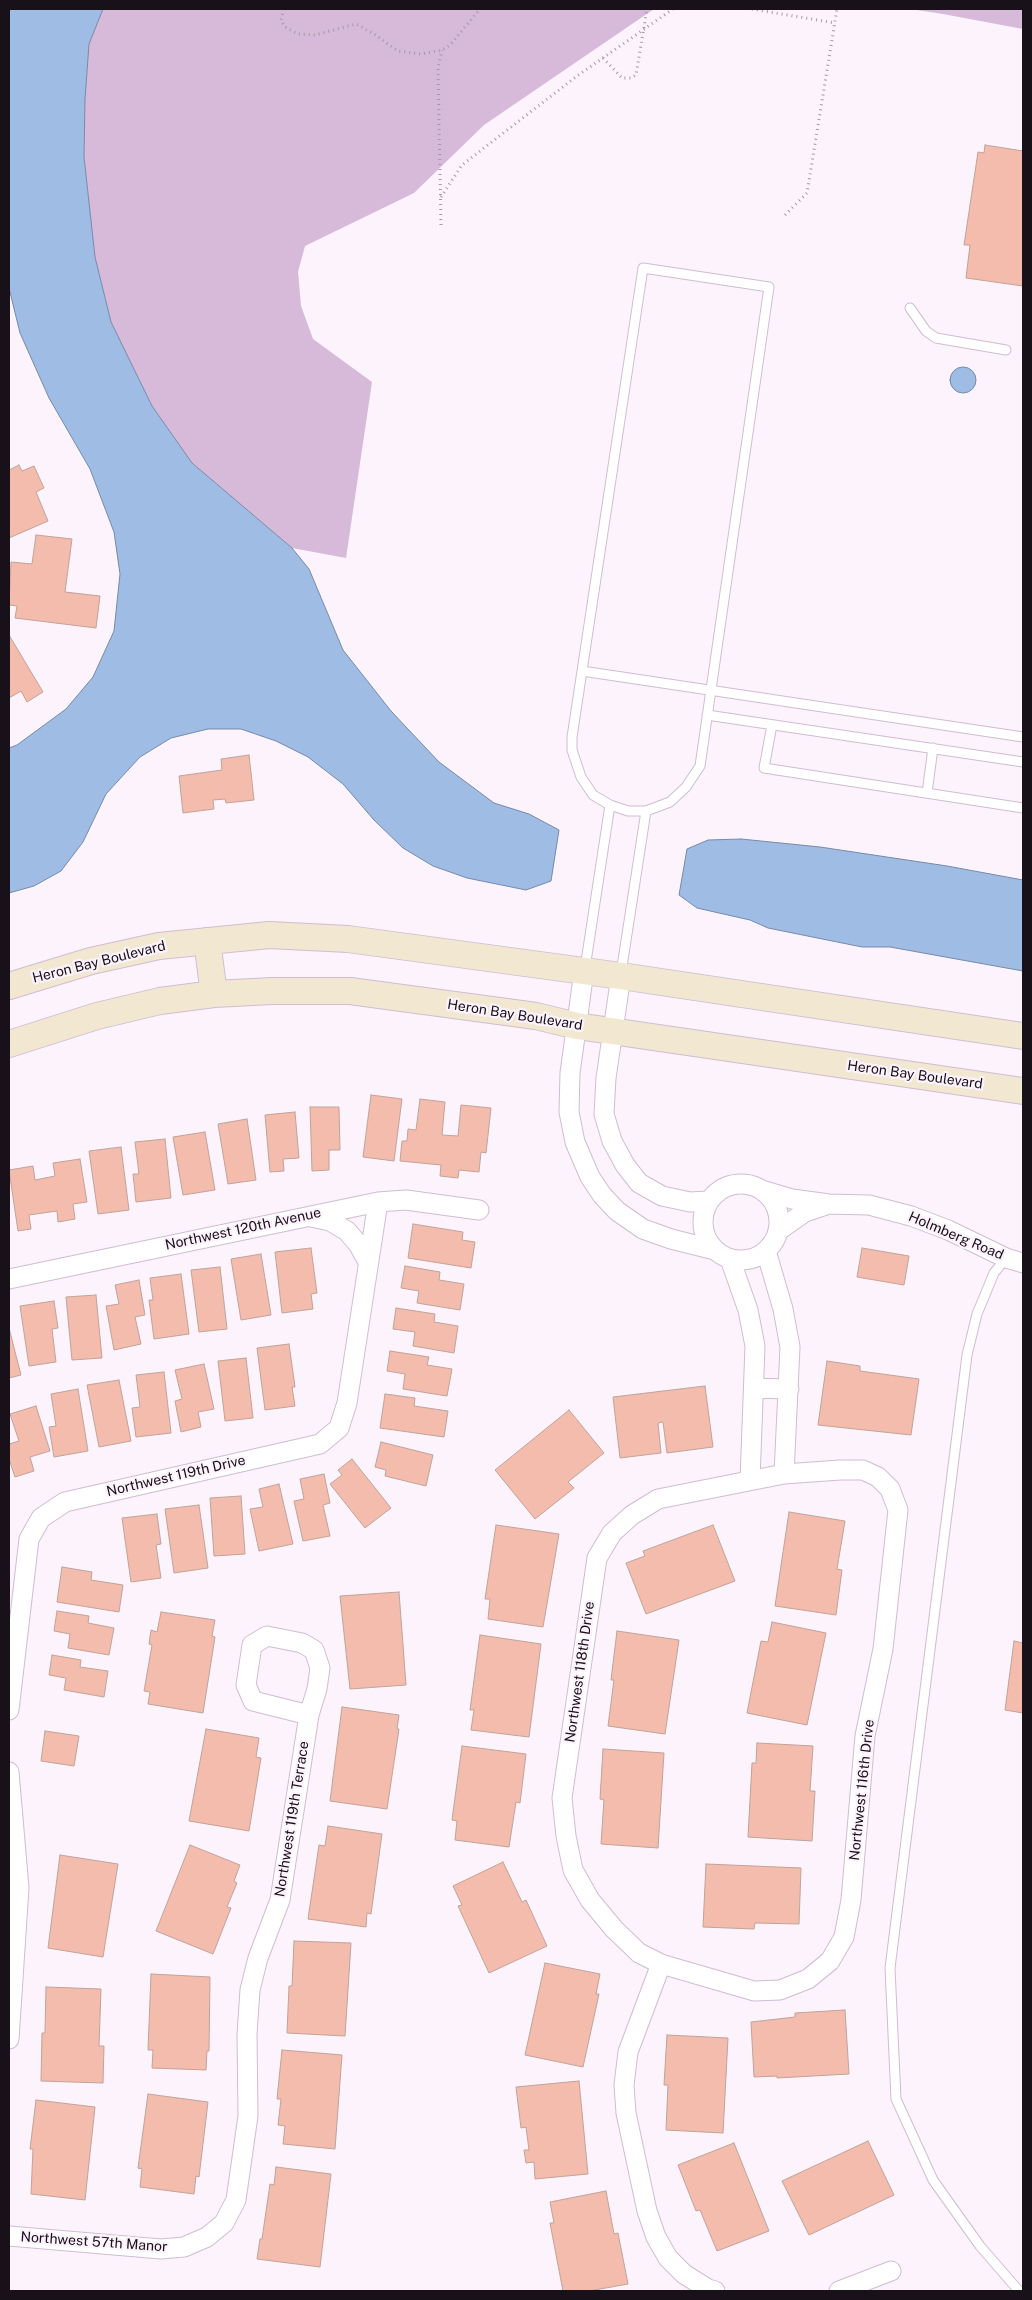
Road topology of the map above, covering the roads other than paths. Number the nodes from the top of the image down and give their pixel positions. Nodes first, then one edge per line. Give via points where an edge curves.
1 (910, 308) dead end
2 (1006, 350) dead end
3 (582, 670) junction
4 (711, 690) junction
5 (707, 715) junction
6 (772, 725) junction
7 (1023, 737) edge
8 (934, 748) junction
9 (1023, 762) edge
10 (928, 793) junction
11 (610, 805) junction
12 (1023, 808) edge
13 (646, 811) junction
14 (207, 941) junction
15 (584, 971) junction
16 (621, 976) junction
17 (9, 986) edge
18 (214, 994) junction
19 (578, 1026) junction
20 (613, 1030) junction
21 (1023, 1036) edge
22 (9, 1044) edge
23 (1023, 1091) edge
24 (762, 1190) junction
25 (709, 1201) junction
26 (378, 1202) junction
27 (829, 1204) junction
28 (479, 1210) dead end
29 (308, 1216) junction
30 (778, 1231) junction
31 (766, 1251) junction
32 (723, 1254) junction
33 (1014, 1260) edge
34 (368, 1262) junction
35 (9, 1278) edge
36 (754, 1388) junction
37 (789, 1389) junction
38 (784, 1474) junction
39 (750, 1480) junction
40 (9, 1710) edge
41 (309, 1715) junction
42 (9, 1772) edge
43 (661, 1964) junction
44 (9, 2039) edge
45 (9, 2236) edge
46 (207, 2237) joint
47 (891, 2270) dead end
48 (715, 2291) edge
49 (839, 2291) edge
50 (1019, 2291) edge

1 - 2 lane via 926,331 936,338
3 - 4 lane
3 - 4 lane via 643,268 769,287
3 - 11 lane via 572,750 580,778 593,795
4 - 5 lane
4 - 7 lane
5 - 6 lane
5 - 13 lane via 700,766 686,787 670,802
6 - 8 lane
6 - 10 lane via 764,768
8 - 9 lane
8 - 10 lane
10 - 12 lane
11 - 13 lane via 628,811
11 - 15 lane
13 - 16 lane
14 - 15 street, Heron Bay Boulevard via 269,935 348,939
14 - 17 street, Heron Bay Boulevard via 130,952
14 - 18 street
15 - 16 street, Heron Bay Boulevard
15 - 19 street
16 - 20 street
16 - 21 street, Heron Bay Boulevard
18 - 19 street, Heron Bay Boulevard via 350,991 536,1016
18 - 22 street, Heron Bay Boulevard via 160,1001 97,1016
19 - 20 street, Heron Bay Boulevard
19 - 32 street via 570,1073 569,1112 575,1142 590,1177 617,1211 644,1229
20 - 23 street, Heron Bay Boulevard
20 - 25 street via 604,1114 612,1140 625,1165 640,1183 662,1196 690,1202
24 - 25 street via 751,1185 727,1186
24 - 27 street, Holmberg Road via 792,1199
24 - 30 street via 777,1208
25 - 32 street via 704,1211 703,1227 708,1242
26 - 28 street, Northwest 120th Avenue via 406,1200
26 - 29 street, Northwest 120th Avenue
26 - 34 street, Northwest 119th Drive
27 - 30 street, Holmberg Road via 805,1212
27 - 33 street, Holmberg Road via 870,1205 911,1216
29 - 34 street via 330,1221 347,1231
29 - 35 street, Northwest 120th Avenue
30 - 31 street
31 - 32 street via 749,1259
31 - 37 street via 790,1347
32 - 36 street via 748,1310 755,1346
33 - 50 lane via 994,1273 977,1314 967,1355 890,1968 896,2098 933,2180 980,2246
34 - 40 street, Northwest 119th Drive via 346,1403 338,1428 320,1444 65,1502 41,1518 29,1539
36 - 37 street
36 - 39 street
37 - 38 street
38 - 39 street, Northwest 118th Drive
38 - 43 street, Northwest 116th Drive via 863,1470 878,1477 890,1489 898,1510 883,1649 865,1736 851,1900 844,1937 830,1961 808,1979 780,1990 754,1991
39 - 43 street, Northwest 118th Drive via 658,1499 632,1515 612,1533 597,1558 562,1798 566,1836 573,1870 590,1900 614,1929 640,1952
41 - 41 street, Northwest 119th Terrace via 320,1668 314,1650 302,1643 267,1636 252,1645 246,1685 253,1701
41 - 46 street, Northwest 119th Terrace via 280,1900 258,1958 250,1990 248,2116 236,2200 224,2223
42 - 44 street via 19,1888
43 - 48 street via 628,2052 624,2085 626,2113 647,2211 656,2237 668,2258 684,2274
45 - 46 street, Northwest 57th Manor via 161,2249 184,2248
47 - 49 street

